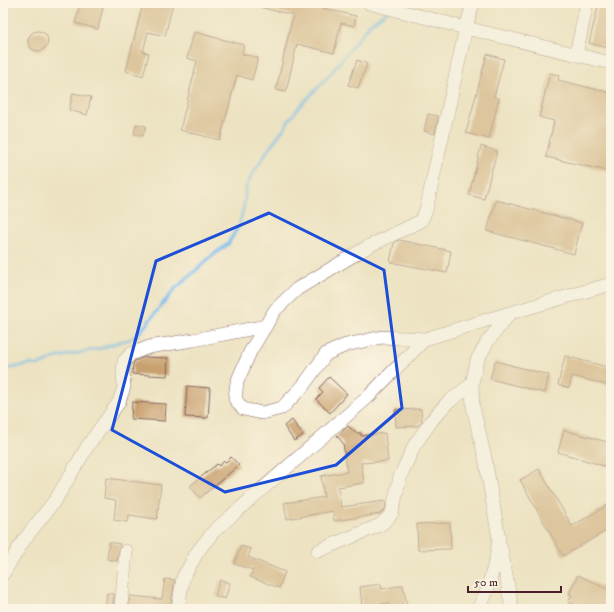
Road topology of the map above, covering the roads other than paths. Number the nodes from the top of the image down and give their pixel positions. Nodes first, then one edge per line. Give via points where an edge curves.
1 (473, 3) edge
2 (587, 3) edge
3 (372, 4) edge
4 (466, 28) junction
5 (576, 54) junction
6 (611, 63) edge
7 (611, 284) edge
8 (510, 313) junction
9 (266, 326) junction
10 (425, 339) junction
11 (472, 384) junction
12 (499, 539) junction
13 (126, 551) dead end
14 (318, 551) dead end
15 (3, 574) edge
16 (121, 609) edge
17 (178, 609) edge
18 (478, 609) edge
19 (512, 609) edge

1 - 4 street
2 - 5 street
3 - 4 street
4 - 5 street
4 - 9 street via 426,210 421,221 369,246 297,290 275,310
5 - 6 street
7 - 8 street
8 - 10 street
8 - 11 street via 477,360
9 - 10 street via 236,382 235,399 243,409 262,413 282,408 304,386 326,354 346,345 382,337
9 - 15 street via 149,347 131,354 124,361 124,387 119,402 89,444 56,499 24,540
10 - 17 street via 368,397 214,531 198,551 183,578
11 - 12 street via 473,407
11 - 14 street via 447,403 414,446 400,477 392,513 387,519 380,525
12 - 18 street via 487,591
12 - 19 street
13 - 16 street

